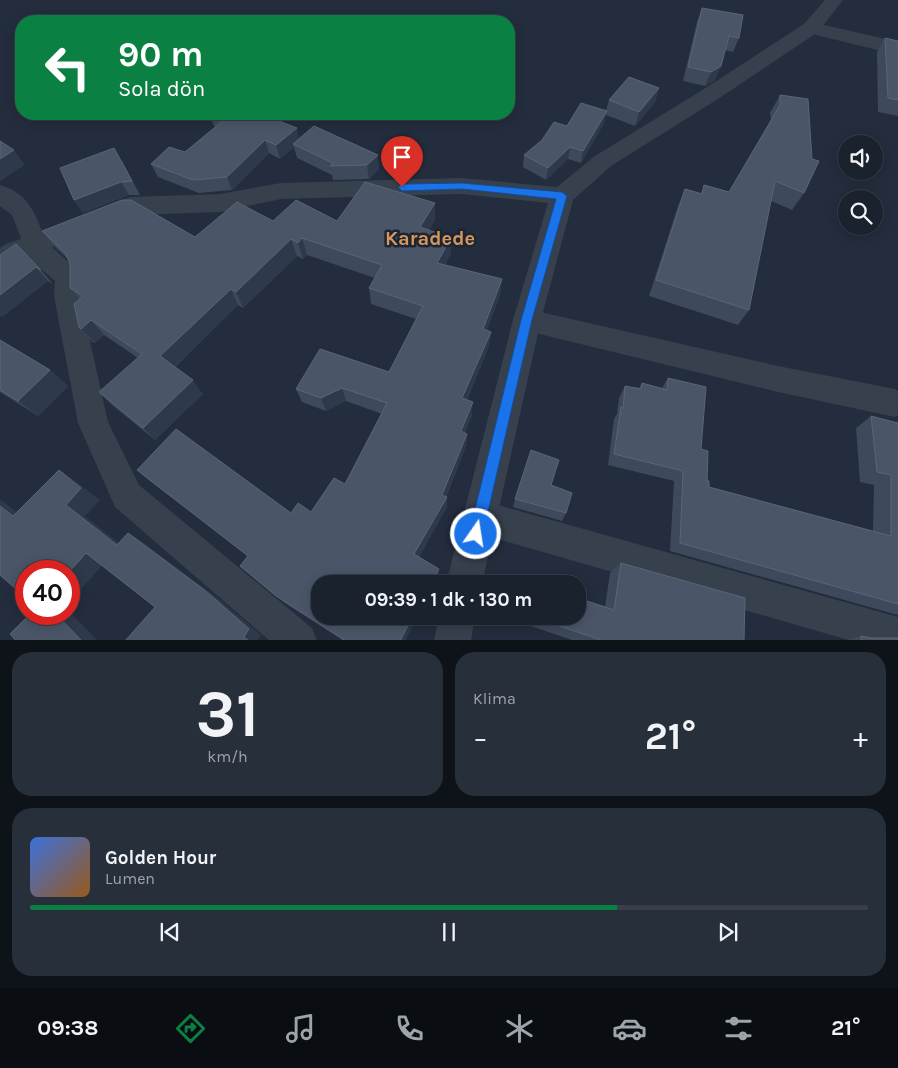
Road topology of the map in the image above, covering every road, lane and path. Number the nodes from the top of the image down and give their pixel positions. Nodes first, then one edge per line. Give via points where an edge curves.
1 (834, 0) edge
2 (811, 28) junction
3 (898, 49) edge
4 (0, 193) edge
5 (562, 196) junction
6 (35, 244) junction
7 (0, 262) edge
8 (527, 320) junction
9 (895, 402) dead end
10 (480, 517) junction
11 (466, 575) edge
12 (455, 625) edge
13 (898, 636) edge
14 (299, 640) edge
15 (452, 640) edge

1 - 2 street
2 - 3 street
2 - 5 street via 603,161
4 - 6 street via 22,210
5 - 6 street via 462,186 281,191 220,203 130,206
5 - 8 street
6 - 7 street via 15,251
6 - 14 street via 41,254 68,277 67,296 93,423 128,496
8 - 9 street
8 - 10 street
10 - 11 street
10 - 13 street
12 - 15 street

